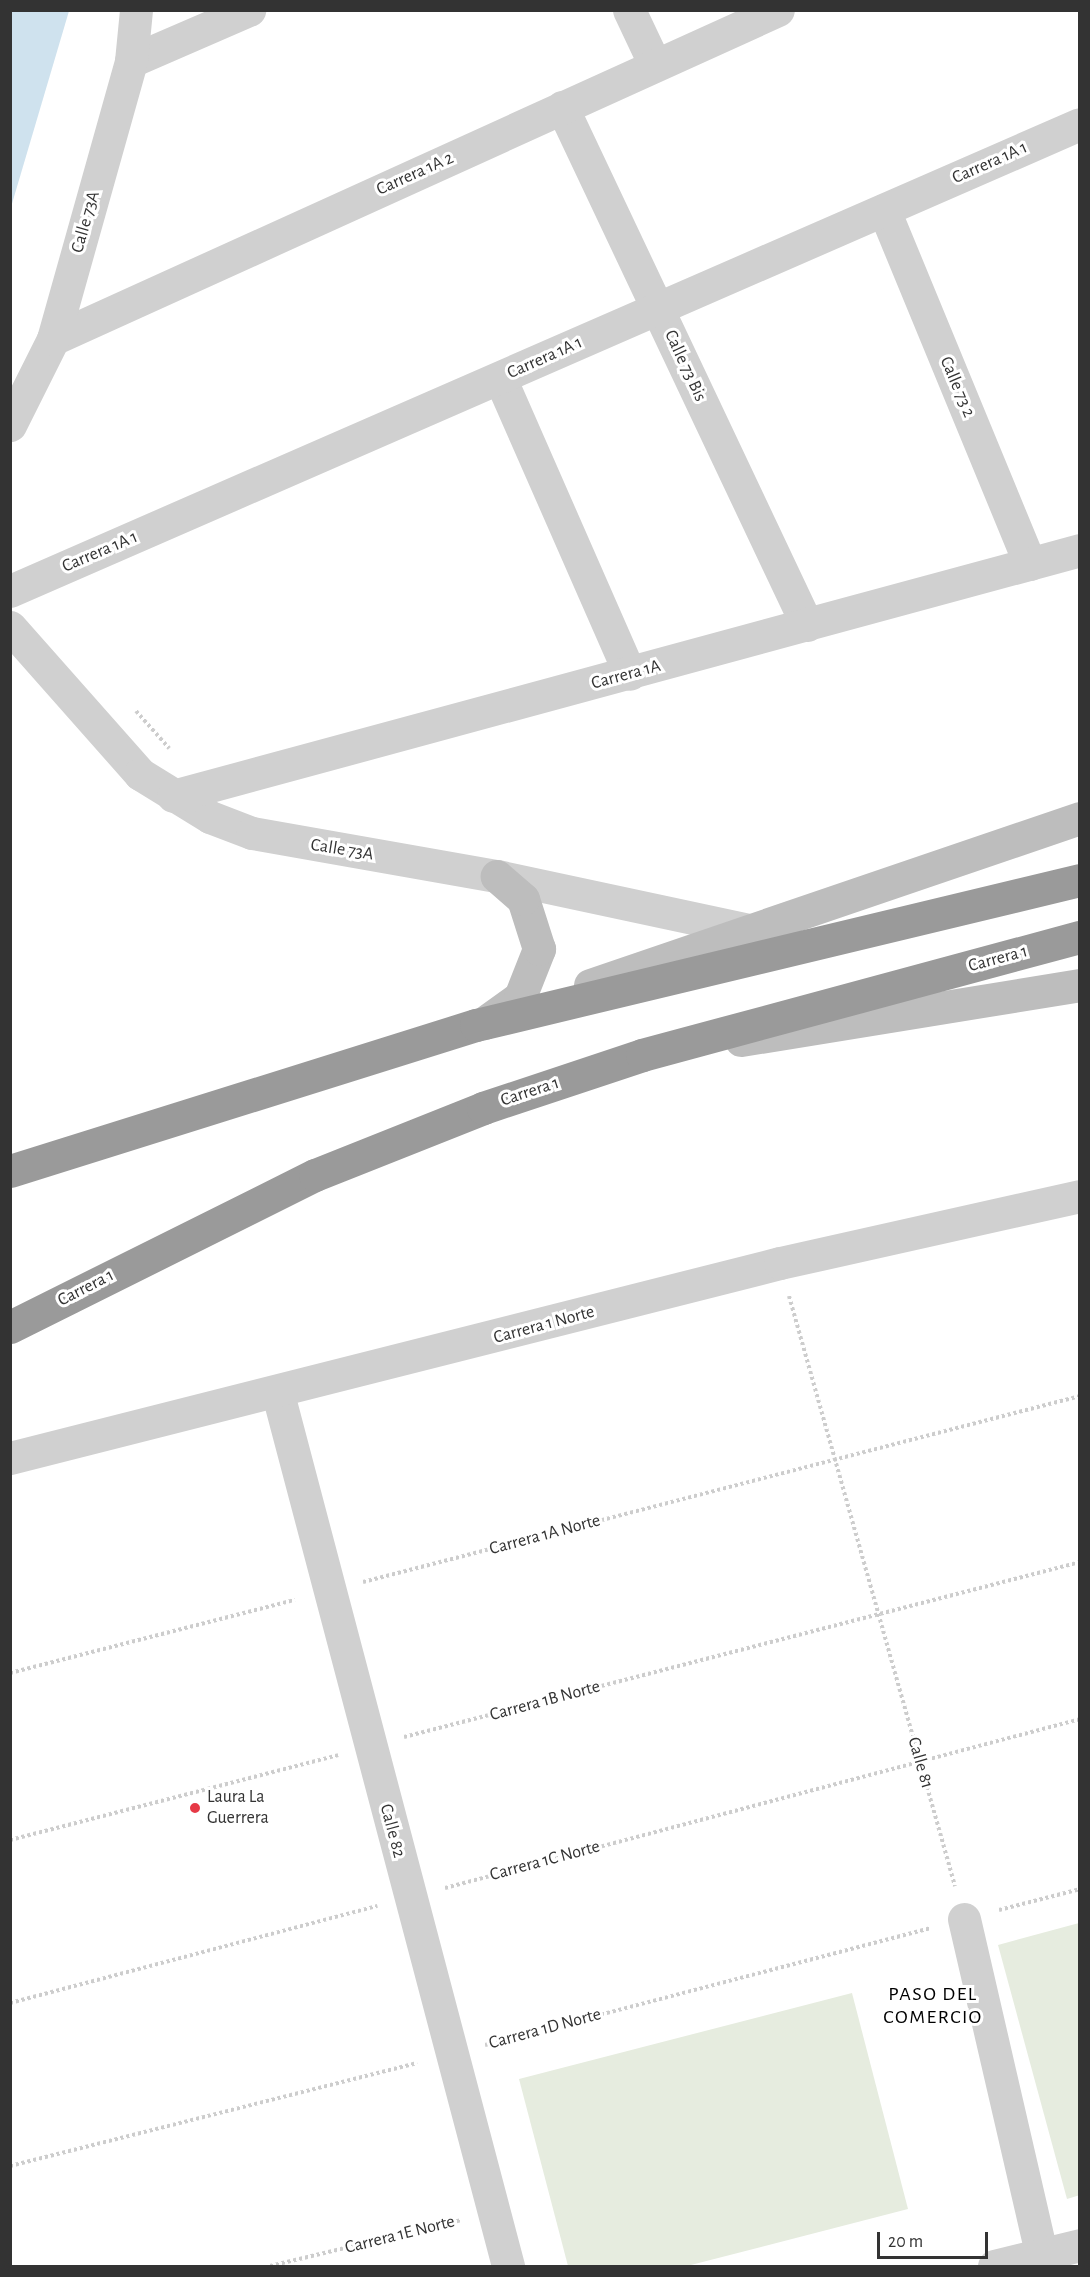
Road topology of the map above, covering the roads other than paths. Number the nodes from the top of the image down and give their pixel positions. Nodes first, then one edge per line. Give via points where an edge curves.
1 (136, 10) edge
2 (249, 10) edge
3 (629, 10) edge
4 (778, 10) edge
5 (131, 61) junction
6 (655, 65) junction
7 (562, 107) junction
8 (1076, 135) edge
9 (884, 210) junction
10 (657, 309) junction
11 (53, 339) junction
12 (500, 378) junction
13 (10, 425) edge
14 (1080, 550) edge
15 (1030, 564) junction
16 (10, 591) edge
17 (807, 625) junction
18 (10, 627) edge
19 (630, 674) junction
20 (173, 796) junction
21 (1080, 819) edge
22 (497, 876) junction
23 (1080, 880) edge
24 (748, 930) junction
25 (1080, 937) edge
26 (1080, 985) edge
27 (476, 1025) junction
28 (642, 1055) junction
29 (10, 1171) edge
30 (1080, 1196) edge
31 (10, 1327) edge
32 (278, 1394) junction
33 (10, 1458) edge
34 (964, 1919) road end
35 (1080, 2245) edge
36 (1042, 2261) edge
37 (508, 2266) edge
38 (994, 2266) edge

1 - 5 street, Calle 73A
2 - 5 street
3 - 6 street
4 - 6 street, Carrera 1A 2
5 - 11 street, Calle 73A
6 - 7 street, Carrera 1A 2
7 - 10 street, Calle 73 Bis
7 - 11 street, Carrera 1A 2
8 - 9 street, Carrera 1A 1
9 - 10 street, Carrera 1A 1
9 - 15 street, Calle 73 2
10 - 12 street, Carrera 1A 1
10 - 17 street, Calle 73 Bis
11 - 13 street, Calle 73A
12 - 16 street, Carrera 1A 1
12 - 19 street
14 - 15 street, Carrera 1A
15 - 17 street, Carrera 1A
17 - 19 street, Carrera 1A
18 - 20 street, Calle 73A via 140,774
19 - 20 street, Carrera 1A
20 - 22 street, Calle 73A via 252,833
21 - 24 street
22 - 24 street, Calle 73A
22 - 27 street via 512,886 532,915 536,966 508,1010
23 - 27 highway via 924,921
24 - 27 street
25 - 28 highway, Carrera 1
26 - 28 street
27 - 29 highway
28 - 31 highway, Carrera 1 via 483,1108 315,1175
30 - 32 street, Carrera 1 Norte via 780,1263
32 - 33 street, Carrera 1 Norte
32 - 37 street, Calle 82
34 - 36 street
35 - 36 street
36 - 38 street

